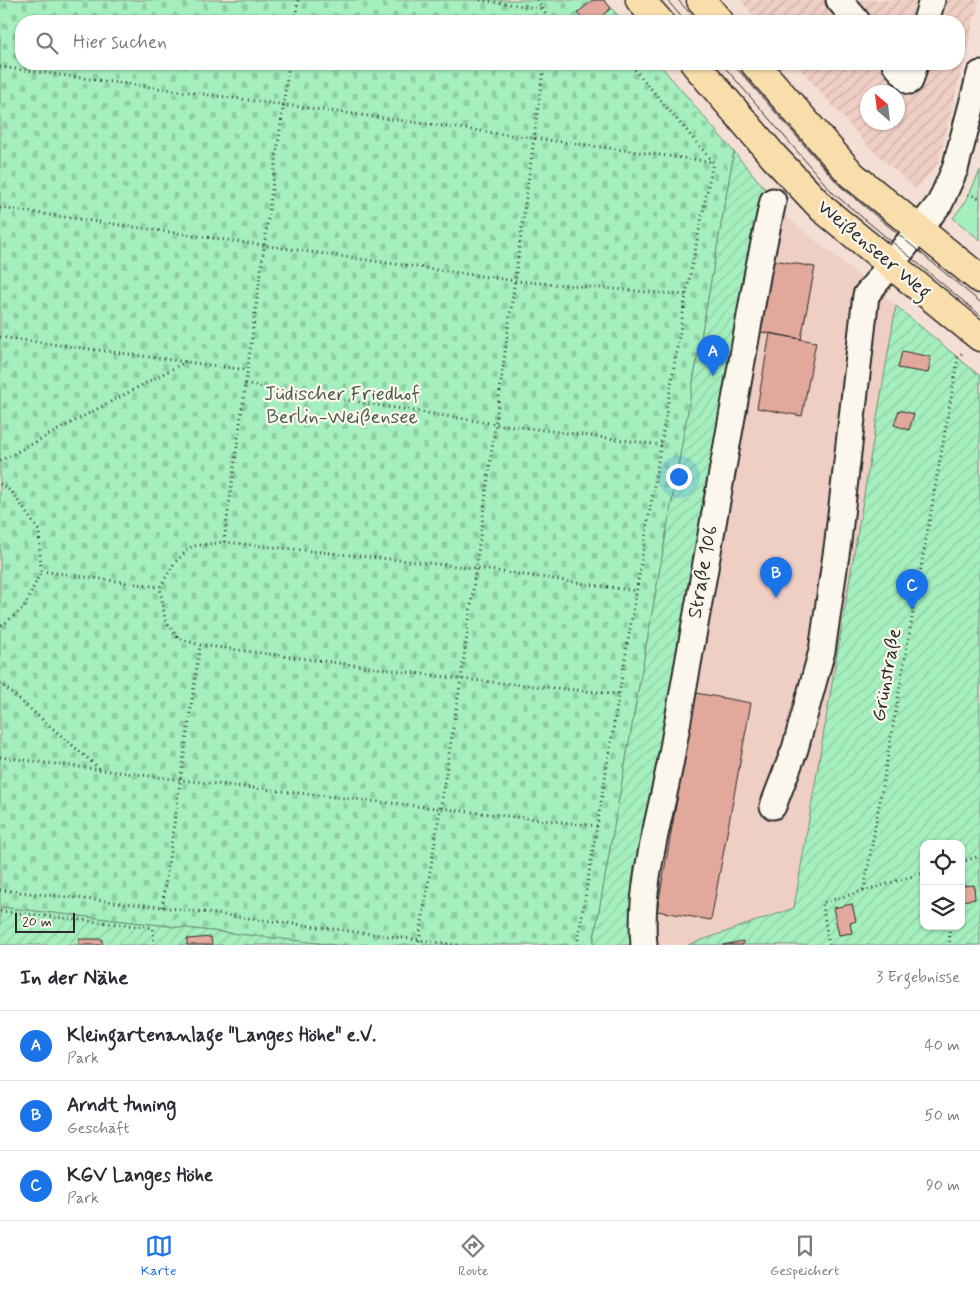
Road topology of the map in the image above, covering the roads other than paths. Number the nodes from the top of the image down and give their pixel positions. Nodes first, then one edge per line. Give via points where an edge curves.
1 (640, 0) edge
2 (701, 0) edge
3 (839, 0) edge
4 (932, 0) edge
5 (653, 15) edge
6 (714, 15) edge
7 (852, 15) edge
8 (928, 15) edge
9 (700, 70) edge
10 (760, 70) edge
11 (900, 70) edge
12 (913, 70) edge
13 (980, 74) edge
14 (773, 201) dead end
15 (918, 230) junction
16 (891, 264) junction
17 (980, 280) edge
18 (972, 344) edge
19 (773, 806) dead end
20 (644, 945) edge

1 - 5 main road
2 - 6 main road
3 - 7 street
4 - 8 street
9 - 16 main road, Weißenseer Weg via 823,209
10 - 15 main road via 852,175
11 - 12 street via 910,81
13 - 15 street via 955,169 940,203
14 - 20 street, Straße 106 via 642,914
15 - 16 street
15 - 17 main road
16 - 18 main road, Weißenseer Weg
16 - 19 street via 866,295 822,651 795,749

